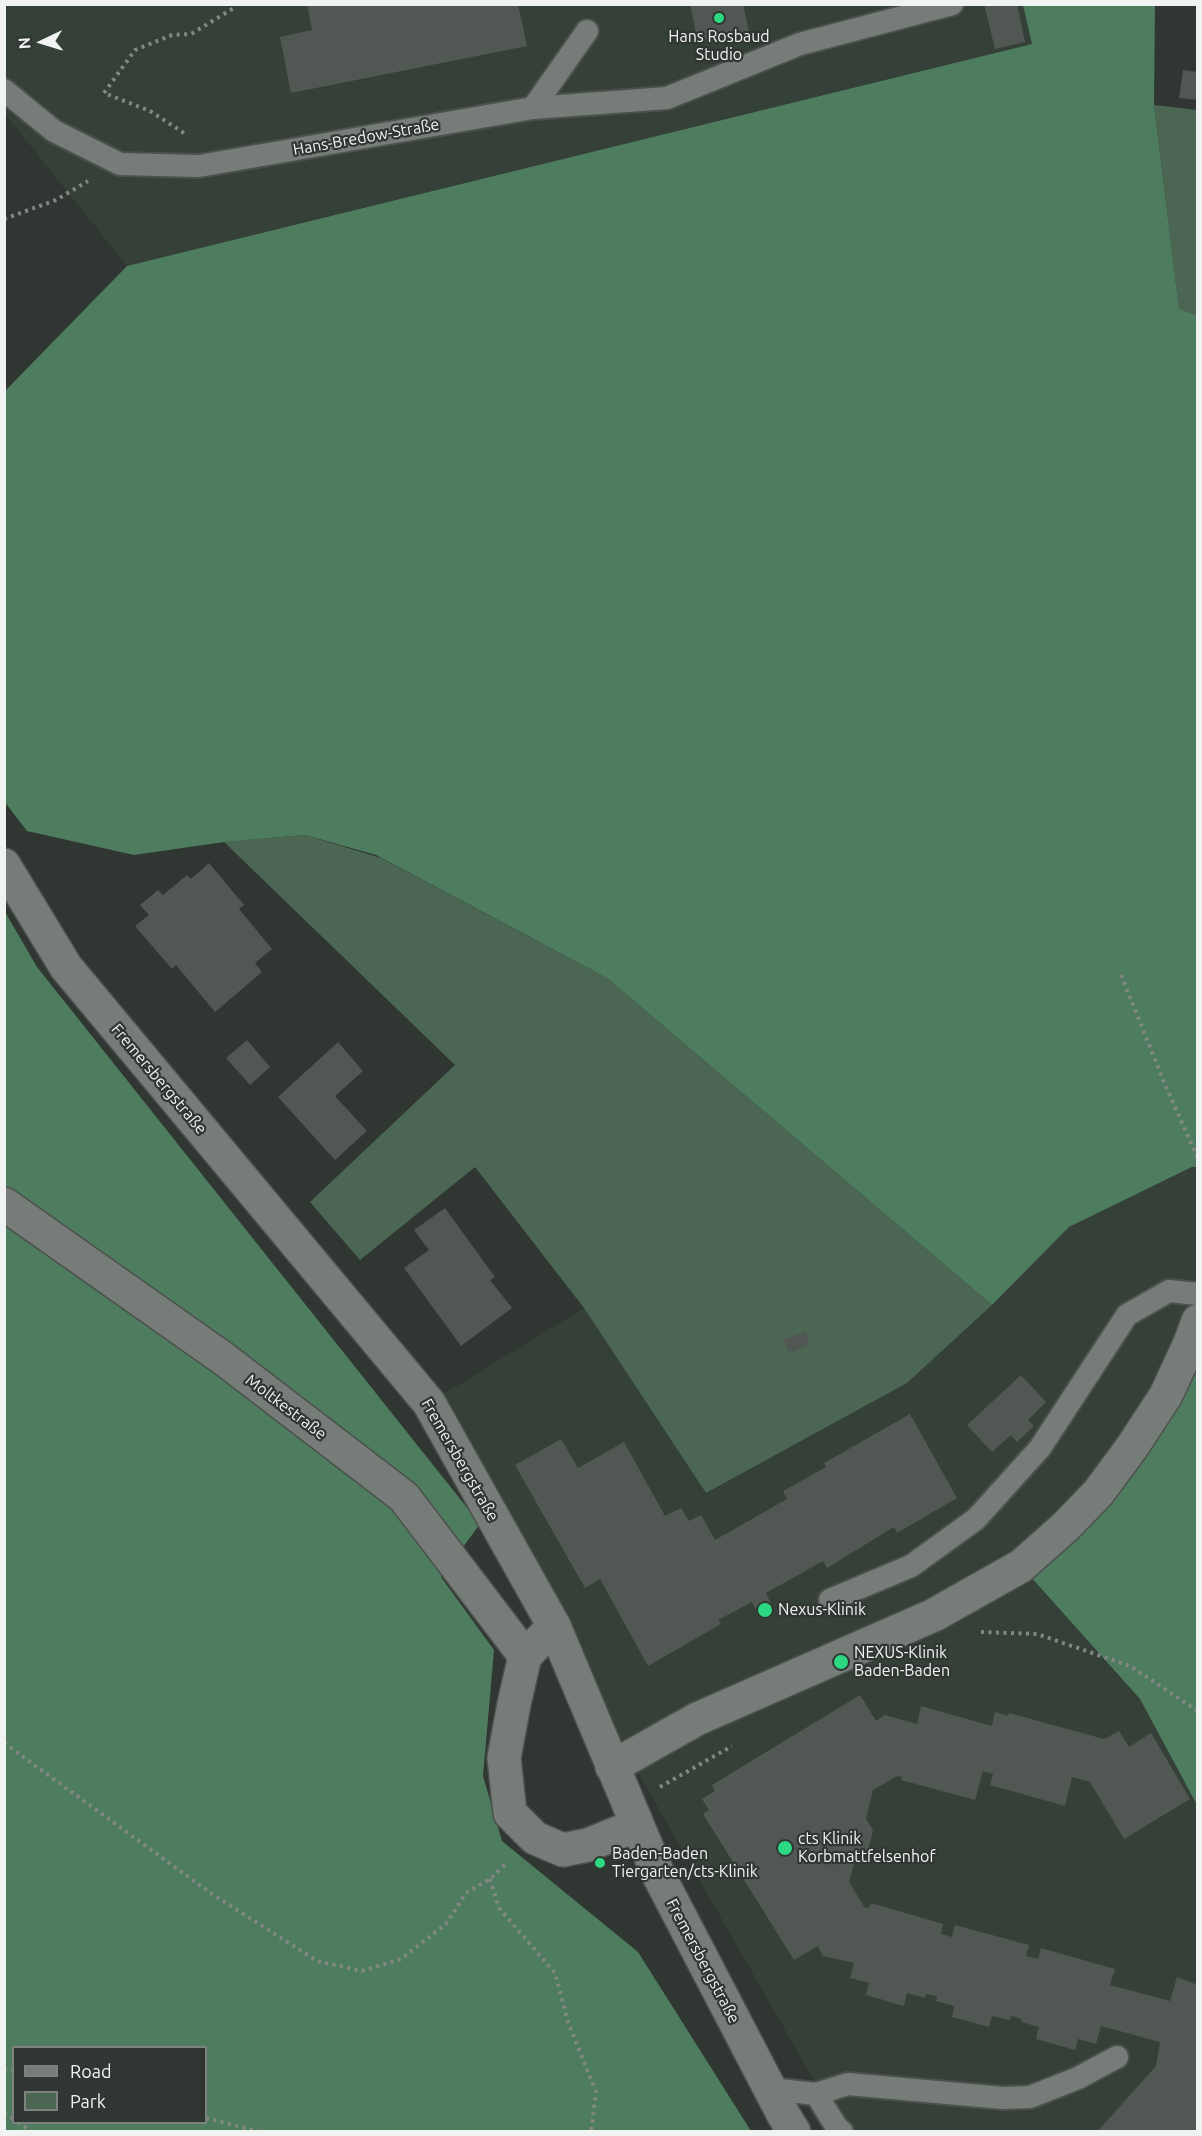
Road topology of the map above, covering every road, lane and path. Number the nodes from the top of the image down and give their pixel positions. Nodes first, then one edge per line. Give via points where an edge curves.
1 (235, 4) edge
2 (952, 4) edge
3 (587, 31) dead end
4 (4, 90) edge
5 (533, 108) junction
6 (186, 134) dead end
7 (120, 164) junction
8 (4, 219) edge
9 (4, 865) edge
10 (1121, 975) dead end
11 (1197, 1159) edge
12 (4, 1204) edge
13 (1197, 1294) edge
14 (1197, 1321) edge
15 (830, 1600) dead end
16 (554, 1626) junction
17 (980, 1632) dead end
18 (525, 1656) junction
19 (1197, 1712) edge
20 (4, 1743) edge
21 (612, 1767) junction
22 (637, 1825) junction
23 (1117, 2057) dead end
24 (770, 2089) junction
25 (816, 2094) junction
26 (207, 2118) edge
27 (261, 2132) edge
28 (591, 2132) edge
29 (794, 2132) edge
30 (842, 2132) edge

1 - 6 path via 191,34 172,35 135,50 104,93 150,111
2 - 5 lane, Hans-Bredow-Straße via 800,44 667,98
3 - 5 lane
4 - 7 lane via 54,131
5 - 7 lane, Hans-Bredow-Straße via 199,166
7 - 8 path via 56,200
9 - 16 street, Fremersbergstraße via 66,967 429,1403
10 - 11 path
12 - 18 street, Moltkestraße via 224,1359 404,1497
13 - 15 lane via 1169,1291 1127,1315 1040,1448 976,1519 911,1566
14 - 21 street via 1166,1395 1132,1447 1089,1502 1021,1566 934,1615 697,1719
16 - 18 street
16 - 21 street, Fremersbergstraße
17 - 19 path via 1038,1634 1130,1666
18 - 22 street via 504,1758 510,1813 535,1838 563,1850 588,1845
20 - 28 path via 212,1894 317,1961 362,1971 401,1959 446,1924 466,1893 490,1879 499,1908 555,1973 568,2022 596,2092
21 - 22 street, Fremersbergstraße
22 - 24 street, Fremersbergstraße via 662,1882
23 - 25 lane via 1030,2097 848,2084
24 - 25 lane
24 - 29 street, Fremersbergstraße
25 - 30 lane
26 - 27 path

